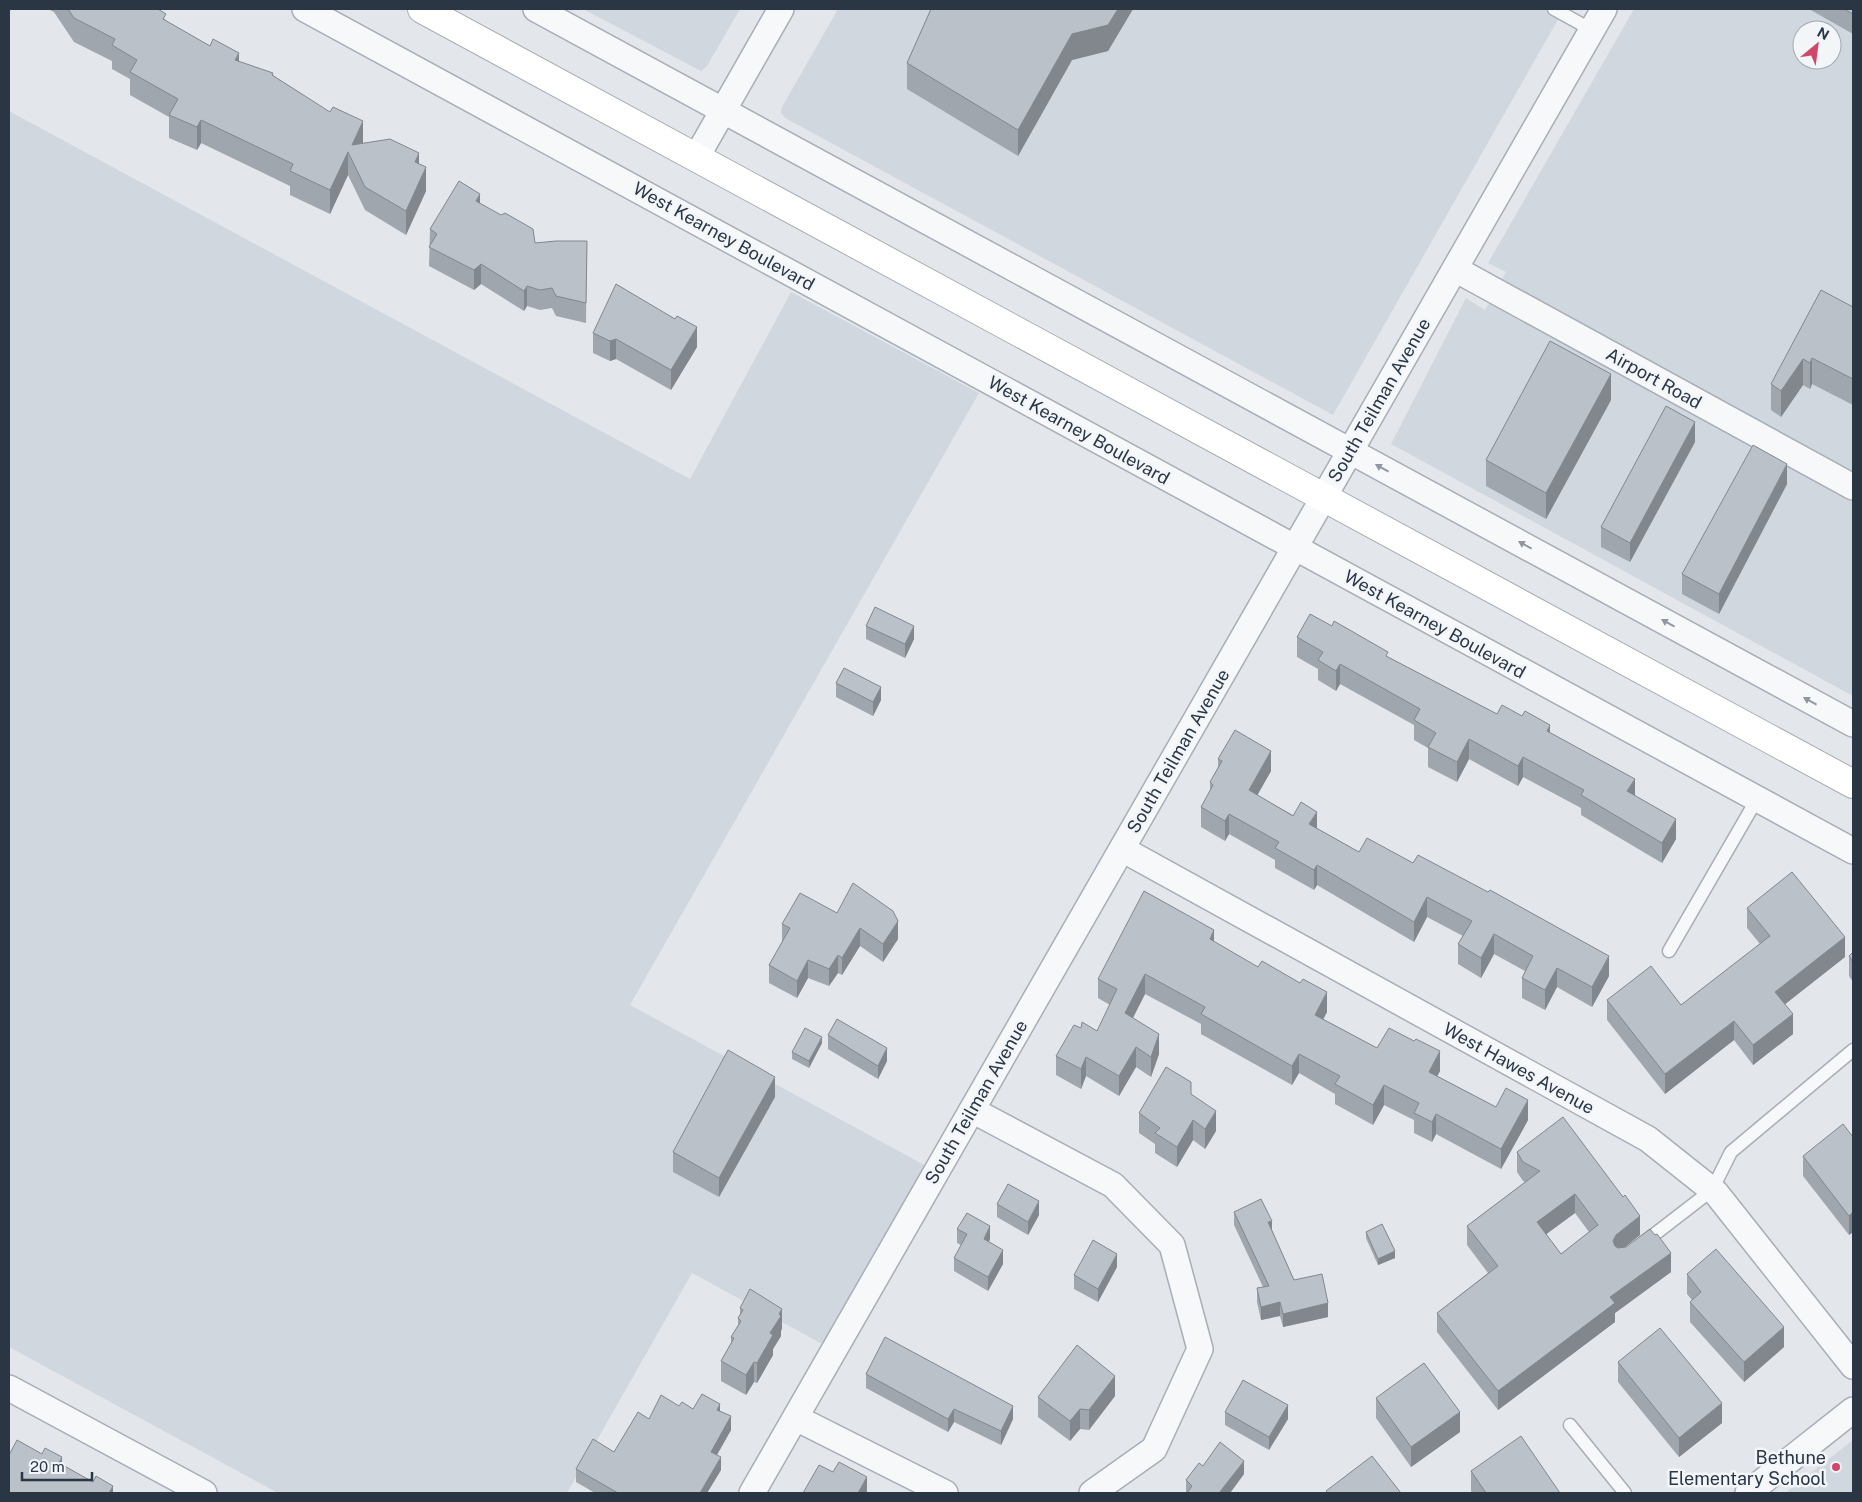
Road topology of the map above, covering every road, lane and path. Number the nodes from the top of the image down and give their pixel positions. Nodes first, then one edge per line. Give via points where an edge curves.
1 (306, 9) edge
2 (422, 9) edge
3 (536, 9) edge
4 (781, 9) edge
5 (1554, 9) edge
6 (1604, 9) edge
7 (1592, 30) junction
8 (723, 110) junction
9 (696, 158) junction
10 (1454, 269) junction
11 (1350, 450) junction
12 (1853, 486) edge
13 (1323, 498) junction
14 (1294, 547) junction
15 (1853, 724) edge
16 (1853, 784) edge
17 (1757, 799) junction
18 (1122, 848) junction
19 (1853, 851) edge
20 (1669, 951) dead end
21 (1853, 1050) edge
22 (972, 1110) junction
23 (1712, 1190) junction
24 (1628, 1254) edge
25 (1853, 1366) edge
26 (9, 1388) edge
27 (1853, 1410) edge
28 (796, 1418) junction
29 (1570, 1425) dead end
30 (204, 1493) edge
31 (752, 1493) edge
32 (944, 1493) edge
33 (1092, 1493) edge
34 (1624, 1493) edge
35 (1748, 1493) edge

1 - 14 street, West Kearney Boulevard
2 - 9 main road
3 - 8 street
4 - 8 street
5 - 7 lane
6 - 7 street, South Teilman Avenue
7 - 10 street, South Teilman Avenue
8 - 9 street
8 - 11 street
9 - 13 main road
10 - 11 street, South Teilman Avenue
10 - 12 street, Airport Road
11 - 13 street, South Teilman Avenue
15 -> 11 street
13 - 14 street, South Teilman Avenue
13 - 16 main road
14 - 17 street, West Kearney Boulevard
14 - 18 street, South Teilman Avenue
17 - 19 street, West Kearney Boulevard
17 - 20 lane
18 - 22 street, South Teilman Avenue
18 - 23 street, West Hawes Avenue via 1648,1139
21 - 23 lane via 1731,1152
22 - 28 street, South Teilman Avenue
22 - 33 street via 1113,1185 1172,1245 1200,1349 1154,1449
23 - 24 lane
23 - 25 street, West Hawes Avenue
26 - 30 street
27 - 35 street
28 - 31 street, South Teilman Avenue
28 - 32 street
29 - 34 lane

